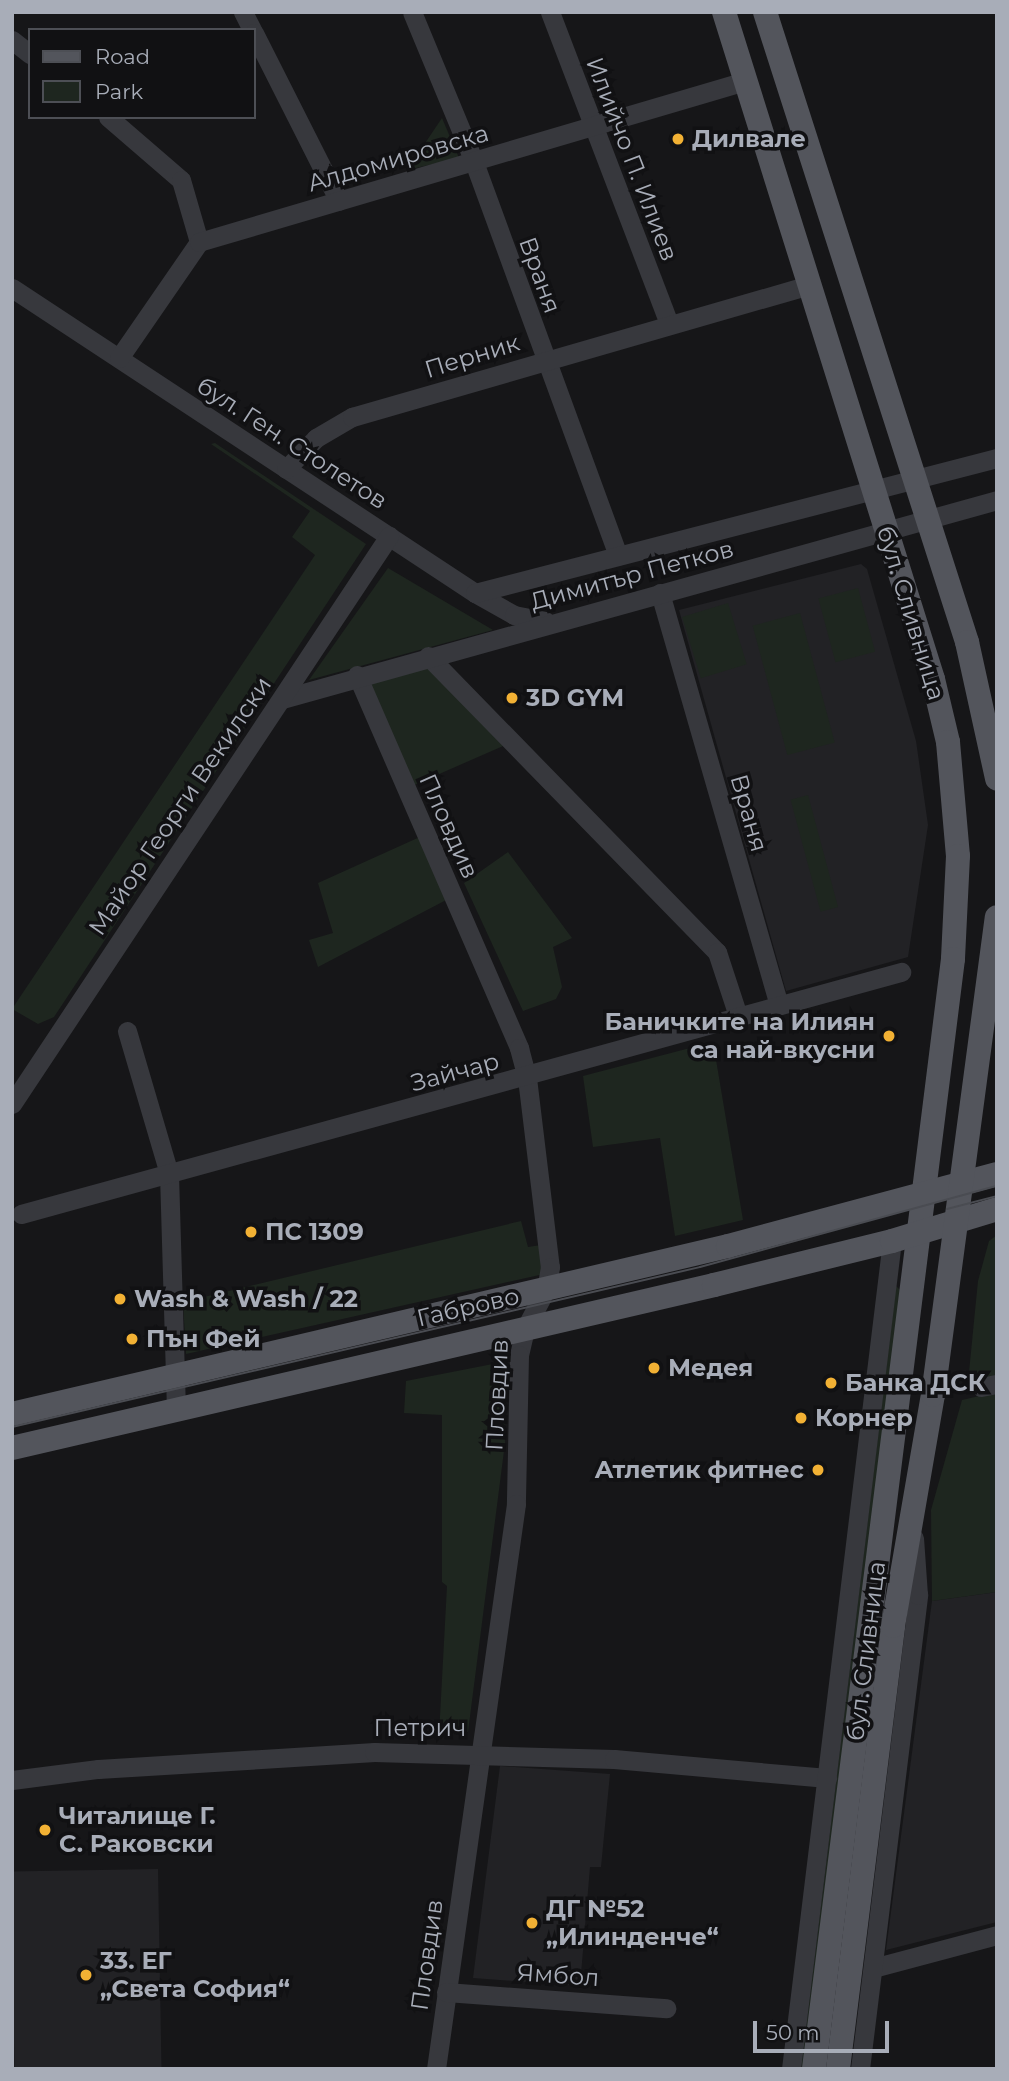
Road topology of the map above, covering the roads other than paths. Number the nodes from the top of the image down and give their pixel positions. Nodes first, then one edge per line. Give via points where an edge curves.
1 (243, 12) edge
2 (412, 12) edge
3 (550, 12) edge
4 (724, 12) edge
5 (765, 12) edge
6 (251, 28) edge
7 (256, 37) edge
8 (12, 40) edge
9 (28, 52) edge
10 (745, 81) junction
11 (110, 119) edge
12 (592, 125) junction
13 (474, 162) junction
14 (339, 201) junction
15 (199, 242) junction
16 (809, 285) junction
17 (12, 288) edge
18 (669, 323) junction
19 (120, 358) junction
20 (544, 359) junction
21 (997, 458) edge
22 (286, 469) junction
23 (915, 478) junction
24 (874, 487) junction
25 (997, 500) edge
26 (928, 519) junction
27 (887, 531) junction
28 (390, 536) junction
29 (618, 555) junction
30 (475, 593) junction
31 (660, 593) junction
32 (552, 622) junction
33 (428, 656) junction
34 (357, 676) junction
35 (282, 699) junction
36 (993, 730) edge
37 (997, 779) edge
38 (997, 917) edge
39 (901, 972) dead end
40 (779, 1005) junction
41 (738, 1016) junction
42 (127, 1031) dead end
43 (527, 1078) junction
44 (12, 1104) edge
45 (169, 1174) junction
46 (997, 1174) edge
47 (962, 1183) junction
48 (923, 1195) junction
49 (997, 1209) edge
50 (21, 1214) dead end
51 (956, 1221) junction
52 (918, 1233) junction
53 (892, 1241) junction
54 (888, 1269) junction
55 (546, 1289) junction
56 (525, 1329) junction
57 (176, 1376) junction
58 (176, 1411) junction
59 (12, 1414) edge
60 (12, 1448) edge
61 (911, 1507) junction
62 (481, 1753) junction
63 (827, 1778) junction
64 (12, 1780) edge
65 (997, 1935) edge
66 (873, 1968) junction
67 (446, 1992) junction
68 (666, 2008) dead end
69 (436, 2069) edge
70 (791, 2069) edge
71 (814, 2069) edge
72 (838, 2069) edge
73 (860, 2069) edge

1 - 6 street
2 - 13 street, Враня
3 - 12 street, Илийчо П. Илиев
4 - 10 main road, бул. Сливница
5 - 23 main road, бул. Сливница
7 - 14 street
8 - 9 street
10 - 12 street, Алдомировска
10 - 16 main road, бул. Сливница
11 - 15 street via 181,180
12 - 13 street, Алдомировска
12 - 18 street, Илийчо П. Илиев
13 - 14 street, Алдомировска
13 - 20 street, Враня
14 - 15 street, Алдомировска
15 - 19 street
16 - 18 street, Перник
16 - 24 main road, бул. Сливница
17 - 19 street, бул. Ген. Столетов
18 - 20 street, Перник
19 - 22 street, бул. Ген. Столетов
20 - 22 street, Перник via 352,417 316,438
20 - 29 street, Враня
21 - 23 street, Димитър Петков
22 - 28 street, бул. Ген. Столетов
23 - 24 street, Димитър Петков
23 - 26 main road, бул. Сливница
24 - 27 main road, бул. Сливница
24 - 29 street, Димитър Петков
25 - 26 street, Димитър Петков
26 - 27 street, Димитър Петков
26 - 36 main road, бул. Сливница
27 - 31 street, Димитър Петков
27 - 48 main road, бул. Сливница via 942,716 957,821 956,925
28 - 30 street, бул. Ген. Столетов
28 - 35 street, Майор Георги Векилски
29 - 30 street, Димитър Петков
30 - 32 street, бул. Ген. Столетов via 514,615
31 - 32 street, Димитър Петков
31 - 40 street, Враня
32 - 33 street, Димитър Петков
33 - 34 street, Димитър Петков
33 - 41 street via 717,952
34 - 35 street, Димитър Петков
34 - 43 street, Пловдив via 519,1048
35 - 44 street, Майор Георги Векилски
36 - 37 main road, бул. Сливница
38 - 47 main road, бул. Сливница
39 - 40 street, Зайчар
40 - 41 street, Зайчар
41 - 43 street, Зайчар
42 - 45 street
43 - 45 street, Зайчар
43 - 55 street, Пловдив via 550,1267
45 - 50 street, Зайчар
45 - 57 street
46 - 47 main road, Габрово
47 - 48 main road, Габрово
47 - 51 main road, бул. Сливница
48 - 52 main road, бул. Сливница
48 - 55 main road, Габрово
49 - 51 main road, Габрово
51 - 52 main road, Габрово
51 - 61 main road, бул. Сливница
52 - 53 main road, Габрово
52 - 54 street
52 - 71 main road, бул. Сливница
53 - 54 street, бул. Сливница
53 - 56 main road, Габрово
54 - 63 street, бул. Сливница
55 - 56 street, Пловдив
55 - 57 main road, Габрово
56 - 58 main road, Габрово
56 - 62 street, Пловдив via 519,1355 516,1504
57 - 58 street
57 - 59 main road, Габрово
58 - 60 main road, Габрово
61 - 66 street, бул. Сливница via 918,1595
61 - 72 main road, бул. Сливница
62 - 63 street, Петрич
62 - 64 street, Петрич via 374,1752 98,1769
62 - 67 street, Пловдив
63 - 70 street, бул. Сливница
65 - 66 street
66 - 73 street, бул. Сливница
67 - 68 street, Ямбол
67 - 69 street, Пловдив

